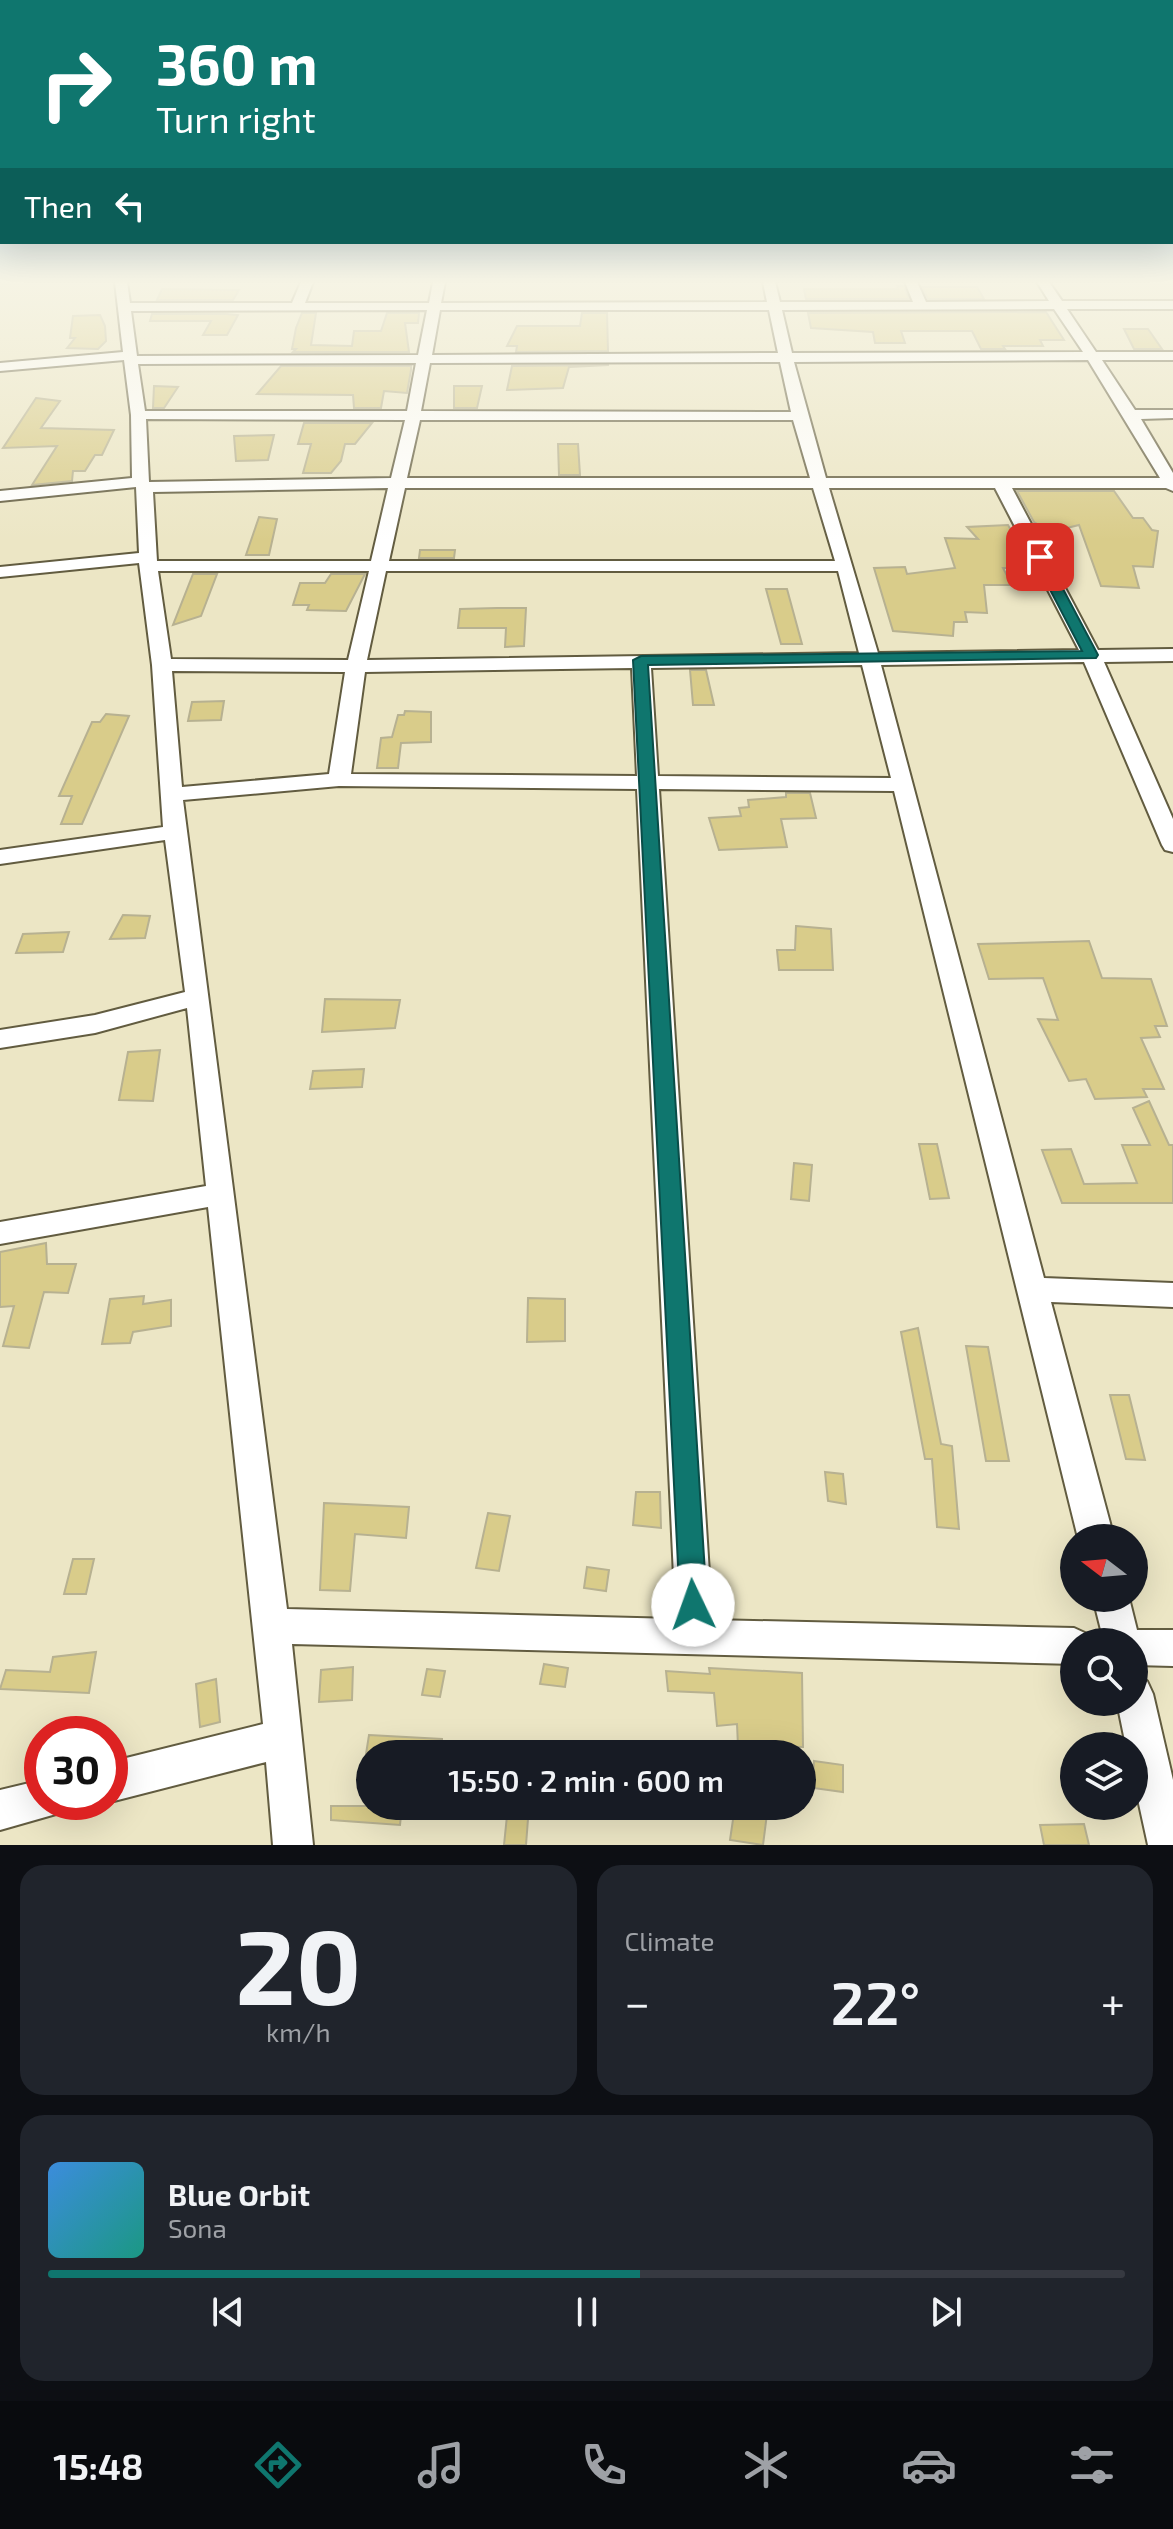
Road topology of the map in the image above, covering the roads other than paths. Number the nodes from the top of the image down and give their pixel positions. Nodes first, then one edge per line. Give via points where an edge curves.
1 (133, 368) edge
2 (423, 368) edge
3 (788, 368) edge
4 (1100, 368) edge
5 (1173, 414) edge
6 (138, 415) junction
7 (1131, 415) junction
8 (413, 416) junction
9 (799, 416) junction
10 (820, 481) junction
11 (397, 483) junction
12 (1001, 483) junction
13 (142, 484) junction
14 (1172, 484) edge
15 (0, 496) edge
16 (148, 562) junction
17 (378, 566) junction
18 (845, 566) junction
19 (0, 572) edge
20 (1091, 655) junction
21 (1173, 655) edge
22 (869, 658) junction
23 (641, 660) junction
24 (162, 665) junction
25 (356, 666) junction
26 (339, 780) junction
27 (647, 781) junction
28 (903, 785) junction
29 (172, 794) junction
30 (175, 832) junction
31 (1173, 845) edge
32 (0, 857) edge
33 (198, 997) junction
34 (0, 1039) edge
35 (220, 1194) junction
36 (0, 1233) edge
37 (1032, 1289) junction
38 (1173, 1295) edge
39 (1092, 1524) edge
40 (269, 1626) junction
41 (695, 1636) junction
42 (1060, 1646) edge
43 (1148, 1647) edge
44 (1173, 1648) edge
45 (1139, 1716) edge
46 (284, 1738) junction
47 (128, 1777) edge
48 (24, 1804) edge
49 (0, 1810) edge
50 (293, 1845) edge
51 (1168, 1845) edge

1 - 6 street
2 - 8 street
3 - 9 street
4 - 7 street
5 - 7 street
6 - 8 street
6 - 13 street
7 - 14 street
8 - 9 street
8 - 11 street
9 - 10 street
10 - 11 street
10 - 12 street
10 - 18 street
11 - 13 street
11 - 17 street
12 - 14 street
12 - 20 street
13 - 15 street
13 - 16 street
16 - 17 street
16 - 19 street
16 - 24 street
17 - 18 street
17 - 25 street
18 - 22 street
20 - 21 street
20 - 22 street
20 - 31 street
22 - 23 street
22 - 28 street
23 - 25 street
23 - 27 street
24 - 25 street
24 - 29 street
25 - 26 street
26 - 27 street
26 - 29 street
27 - 28 street
27 - 41 street
28 - 37 street
29 - 30 street
30 - 32 street
30 - 33 street
33 - 34 street via 95,1024
33 - 35 street
35 - 36 street
35 - 40 street
37 - 38 street
37 - 39 street
40 - 41 street
40 - 46 street
41 - 42 street
43 - 44 street
45 - 51 street
46 - 47 street
46 - 50 street
48 - 49 street

